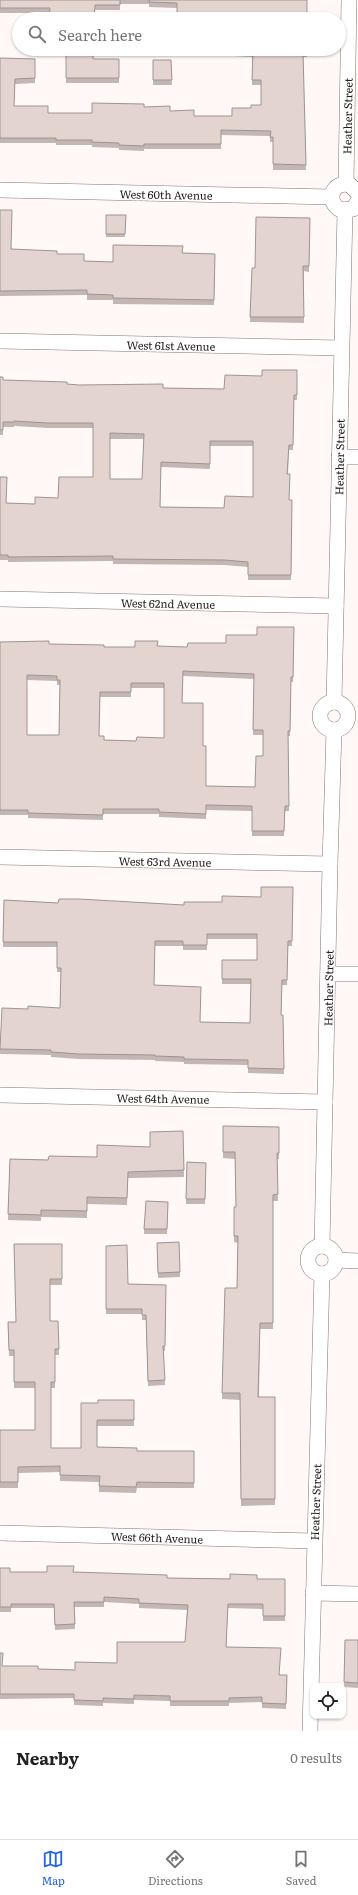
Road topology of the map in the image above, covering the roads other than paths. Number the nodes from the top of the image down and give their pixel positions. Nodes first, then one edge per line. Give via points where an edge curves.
1 (350, 0) edge
2 (346, 184) junction
3 (0, 190) edge
4 (358, 193) edge
5 (331, 197) junction
6 (358, 201) edge
7 (345, 211) junction
8 (0, 341) edge
9 (341, 348) junction
10 (339, 457) junction
11 (358, 457) edge
12 (0, 599) edge
13 (336, 606) junction
14 (334, 702) junction
15 (353, 717) edge
16 (334, 730) junction
17 (0, 857) edge
18 (330, 864) junction
19 (328, 974) junction
20 (358, 974) edge
21 (0, 1095) edge
22 (325, 1102) junction
23 (322, 1246) junction
24 (336, 1260) junction
25 (358, 1261) edge
26 (322, 1274) junction
27 (0, 1533) edge
28 (314, 1541) junction
29 (313, 1593) junction
30 (358, 1594) edge
31 (310, 1731) edge

1 - 2 street, Heather Street
2 - 4 street via 354,187
2 - 5 street via 337,186
3 - 5 street, West 60th Avenue
5 - 7 street via 334,205
6 - 7 street via 353,209
7 - 9 street, Heather Street
8 - 9 street, West 61st Avenue
9 - 10 street, Heather Street
10 - 11 street
10 - 13 street, Heather Street
12 - 13 street, West 62nd Avenue
13 - 14 street, Heather Street
14 - 15 street via 346,708
14 - 16 street via 326,705 320,716 323,724
15 - 16 street via 342,727
16 - 18 street, Heather Street
17 - 18 street, West 63rd Avenue
18 - 19 street, Heather Street
19 - 20 street
19 - 22 street, Heather Street
21 - 22 street, West 64th Avenue
22 - 23 street, Heather Street
23 - 24 street via 330,1249
23 - 26 street via 313,1249 308,1257 313,1270
24 - 25 street
24 - 26 street via 333,1268
26 - 28 street, Heather Street
27 - 28 street, West 66th Avenue
28 - 29 street, Heather Street
29 - 30 street
29 - 31 street, Heather Street

